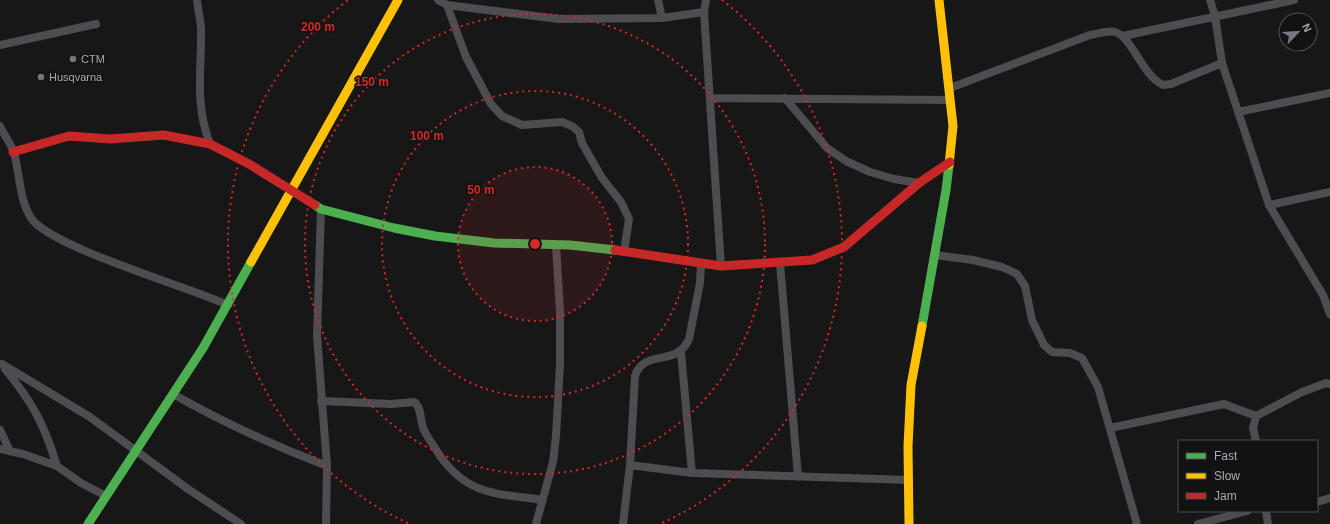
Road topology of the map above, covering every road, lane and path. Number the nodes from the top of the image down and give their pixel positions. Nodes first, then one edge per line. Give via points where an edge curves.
1 (197, 0) edge
2 (398, 0) edge
3 (438, 0) edge
4 (658, 0) edge
5 (706, 0) edge
6 (939, 0) edge
7 (1210, 0) edge
8 (1294, 0) edge
9 (447, 5) junction
10 (704, 12) junction
11 (1215, 16) junction
12 (662, 18) junction
13 (96, 24) dead end
14 (1122, 36) junction
15 (0, 45) edge
16 (1222, 63) junction
17 (950, 88) junction
18 (1330, 93) edge
19 (710, 98) junction
20 (785, 98) junction
21 (950, 100) junction
22 (1238, 112) junction
23 (0, 126) edge
24 (210, 144) junction
25 (14, 152) junction
26 (950, 162) junction
27 (918, 183) junction
28 (290, 191) junction
29 (1330, 192) edge
30 (1269, 205) junction
31 (321, 209) junction
32 (556, 245) junction
33 (624, 252) junction
34 (935, 255) junction
35 (780, 263) junction
36 (701, 264) junction
37 (721, 266) junction
38 (228, 305) junction
39 (1330, 314) edge
40 (681, 352) junction
41 (1, 364) edge
42 (1330, 384) edge
43 (173, 394) junction
44 (321, 401) junction
45 (1256, 416) junction
46 (1110, 428) junction
47 (0, 430) edge
48 (1256, 440) edge
49 (0, 449) edge
50 (136, 450) junction
51 (10, 451) junction
52 (630, 465) junction
53 (56, 466) junction
54 (327, 466) junction
55 (692, 473) junction
56 (798, 477) junction
57 (909, 480) junction
58 (106, 496) junction
59 (1330, 498) edge
60 (543, 500) junction
61 (1318, 502) edge
62 (1243, 512) edge
63 (1266, 512) edge
64 (88, 524) edge
65 (241, 524) edge
66 (326, 524) edge
67 (536, 524) edge
68 (623, 524) edge
69 (909, 524) edge
70 (1137, 524) edge
71 (1198, 524) edge
72 (1268, 524) edge

1 - 24 street via 201,27 199,102 203,127
2 - 28 street
3 - 9 street
4 - 12 street
5 - 10 street
6 - 17 street
7 - 11 street
8 - 11 street
9 - 12 street via 559,19
9 - 33 street via 466,56 491,104 502,116 522,125 562,122 578,132 585,149 602,178 621,202 629,219
10 - 12 street
10 - 19 street
11 - 14 street
11 - 16 street
13 - 15 street
14 - 16 street via 1151,76 1163,85
14 - 17 street via 1115,32 1090,35
16 - 22 street
17 - 21 street
18 - 22 street
19 - 20 street
19 - 37 street
20 - 21 street
20 - 27 street via 827,148 846,161 870,172
21 - 26 street
22 - 30 street
23 - 25 street
24 - 25 street via 164,135 110,139 69,136
24 - 28 street via 249,164
25 - 38 street via 22,193 31,218 38,225 60,239 101,257
26 - 27 street
26 - 34 street
27 - 35 street via 844,247 812,260
28 - 31 street
28 - 38 street
29 - 30 street
30 - 39 street via 1323,295
31 - 32 street via 435,236 494,243
31 - 44 street via 317,336
32 - 33 street
32 - 60 street via 560,364 553,462
33 - 36 street
34 - 46 street via 973,260 1002,267 1017,274 1025,286 1032,320 1039,337 1052,352 1070,353 1082,358 1098,387
34 - 57 street via 911,385
35 - 37 street
35 - 56 street
36 - 37 street
36 - 40 street via 700,283 689,339
38 - 43 street
40 - 52 street via 653,359 638,368 635,376
40 - 55 street
41 - 50 street via 90,416
41 - 53 street via 28,397 42,420
42 - 45 street via 1326,383 1302,392
43 - 50 street
43 - 54 street via 218,420
44 - 54 street
44 - 60 street via 391,404 414,402 418,406 425,433 448,466 461,479 475,488
45 - 46 street via 1224,404
45 - 48 street via 1252,428
46 - 70 street
47 - 51 street
49 - 51 street
50 - 58 street
50 - 65 street
51 - 53 street
52 - 55 street
52 - 68 street
53 - 58 street
54 - 66 street
55 - 56 street
56 - 57 street
57 - 69 street
58 - 64 street
59 - 61 street
60 - 67 street
62 - 71 street
63 - 72 street

